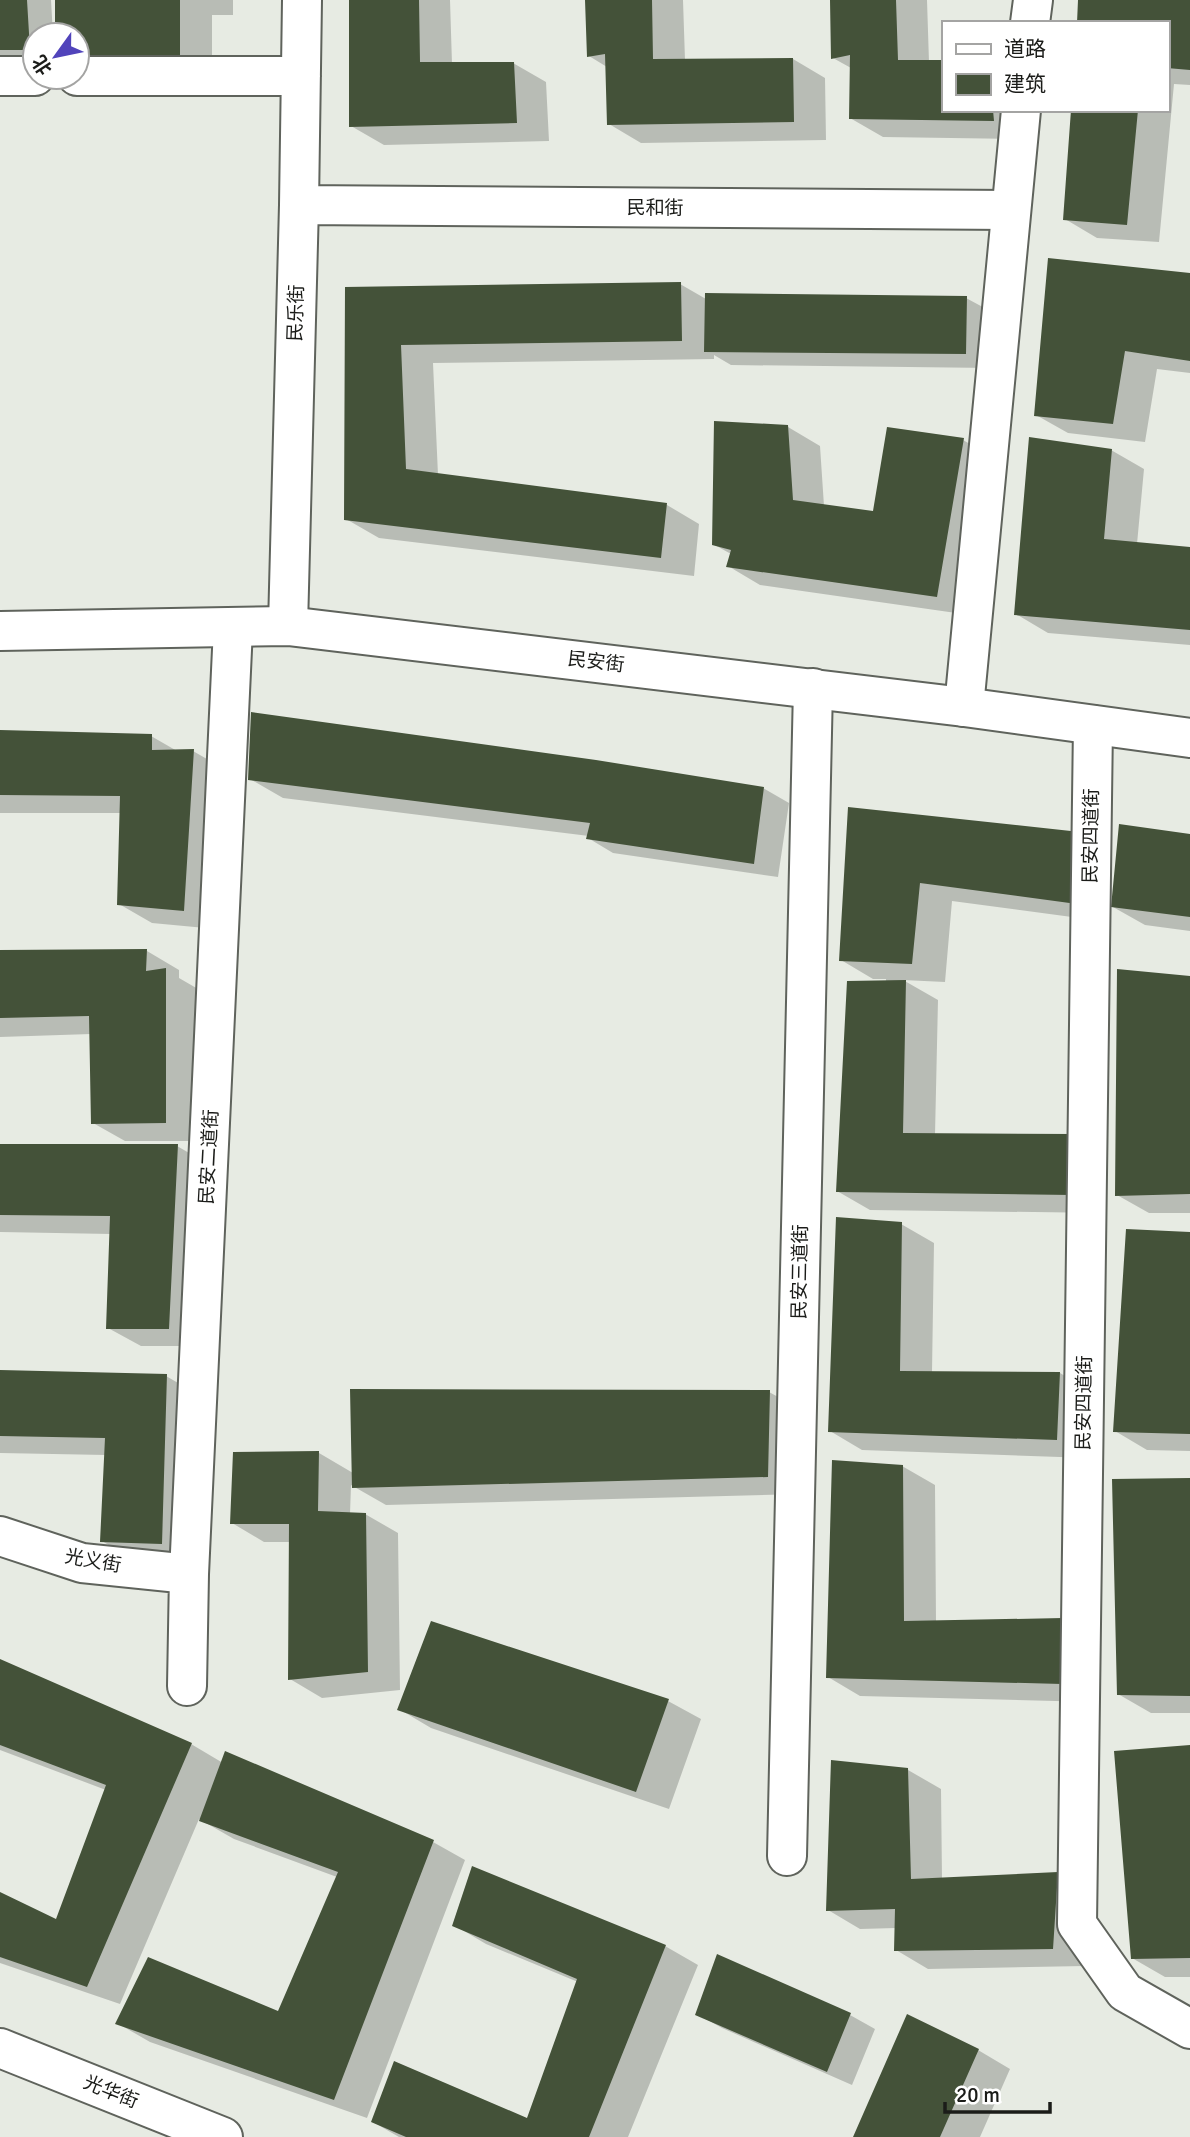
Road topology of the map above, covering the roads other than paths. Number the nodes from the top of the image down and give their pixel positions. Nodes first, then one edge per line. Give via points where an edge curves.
1 (302, 0) edge
2 (1033, 0) edge
3 (1030, 21) edge
4 (0, 76) edge
5 (21, 76) edge
6 (91, 76) edge
7 (301, 76) junction
8 (1021, 112) edge
9 (299, 205) junction
10 (1011, 209) junction
11 (288, 626) junction
12 (233, 628) junction
13 (0, 631) edge
14 (813, 688) junction
15 (964, 706) junction
16 (1093, 725) junction
17 (1190, 738) edge
18 (0, 1536) edge
19 (190, 1574) junction
20 (187, 1686) dead end
21 (788, 1856) dead end
22 (1190, 2029) edge
23 (0, 2048) edge
24 (223, 2137) edge

1 - 7 street, 民乐街
2 - 3 street
4 - 5 street
6 - 7 street
7 - 9 street, 民乐街
8 - 10 street
9 - 10 street, 民和街
9 - 11 street, 民乐街
10 - 15 street
11 - 12 street, 民安街
11 - 14 street, 民安街
12 - 13 street, 民安街
12 - 19 street, 民安二道街
14 - 15 street, 民安街
14 - 21 street, 民安三道街
15 - 16 street, 民安街
16 - 17 street, 民安街
16 - 22 street, 民安四道街 via 1077,1923 1125,1992
18 - 19 street, 光义街 via 82,1563
19 - 20 street, 民安二道街
23 - 24 street, 光华街

